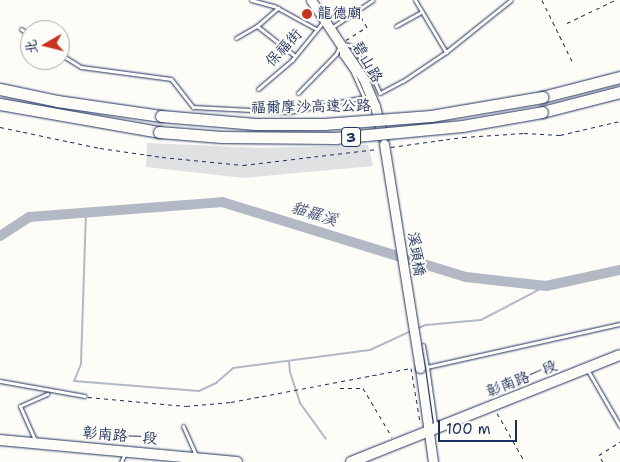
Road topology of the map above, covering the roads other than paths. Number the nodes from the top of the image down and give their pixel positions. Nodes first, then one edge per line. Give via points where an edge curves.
1 (251, 0) edge
2 (311, 0) edge
3 (372, 0) edge
4 (415, 0) edge
5 (511, 0) edge
6 (278, 8) junction
7 (421, 12) junction
8 (325, 20) junction
9 (257, 26) junction
10 (396, 26) dead end
11 (331, 28) junction
12 (316, 29) junction
13 (236, 38) dead end
14 (341, 44) junction
15 (446, 52) junction
16 (295, 56) junction
17 (70, 60) edge
18 (620, 77) edge
19 (0, 89) edge
20 (258, 89) dead end
21 (620, 92) edge
22 (298, 94) dead end
23 (0, 104) edge
24 (384, 144) joint
25 (620, 324) edge
26 (423, 345) dead end
27 (620, 355) edge
28 (423, 368) junction
29 (586, 369) junction
30 (0, 381) edge
31 (47, 394) dead end
32 (85, 396) road end
33 (183, 426) dead end
34 (620, 426) edge
35 (430, 431) junction
36 (0, 440) edge
37 (36, 443) junction
38 (123, 457) edge
39 (202, 460) edge
40 (237, 462) edge
41 (351, 462) edge
42 (433, 462) edge

1 - 6 lane
2 - 8 main road, 碧山路
3 - 11 lane
4 - 7 lane
5 - 15 lane
6 - 9 lane
6 - 12 lane
7 - 10 lane
7 - 15 lane
8 - 11 main road, 碧山路
8 - 12 lane, 保福街
9 - 13 lane
9 - 16 lane
11 - 14 main road, 碧山路
12 - 16 lane, 保福街
14 - 15 lane via 352,46 380,93
14 - 17 lane via 341,55 364,97 289,112 193,107 171,79 81,67
14 - 22 lane via 336,54
14 - 24 main road, 碧山路 via 363,78 375,106
16 - 20 lane, 保福街
18 - 19 highway, 福爾摩沙高速公路 / 3, bridge via 542,97 431,116 333,124 256,124 161,116 57,102
21 - 23 highway, 福爾摩沙高速公路 / 3, bridge via 542,112 462,126 335,138 222,137 159,132
24 - 28 main road, 溪頭橋, bridge
25 - 28 lane
26 - 28 lane
27 - 29 main road, 彰南路一段
28 - 35 main road, 溪頭橋
29 - 34 lane
29 - 35 main road, 彰南路一段
30 - 32 lane
31 - 37 lane via 20,406
33 - 39 lane
35 - 41 main road, 彰南路一段
35 - 42 main road, 溪頭橋
36 - 37 main road, 彰南路一段
37 - 38 main road, 彰南路一段
38 - 39 main road, 彰南路一段
39 - 40 main road, 彰南路一段

